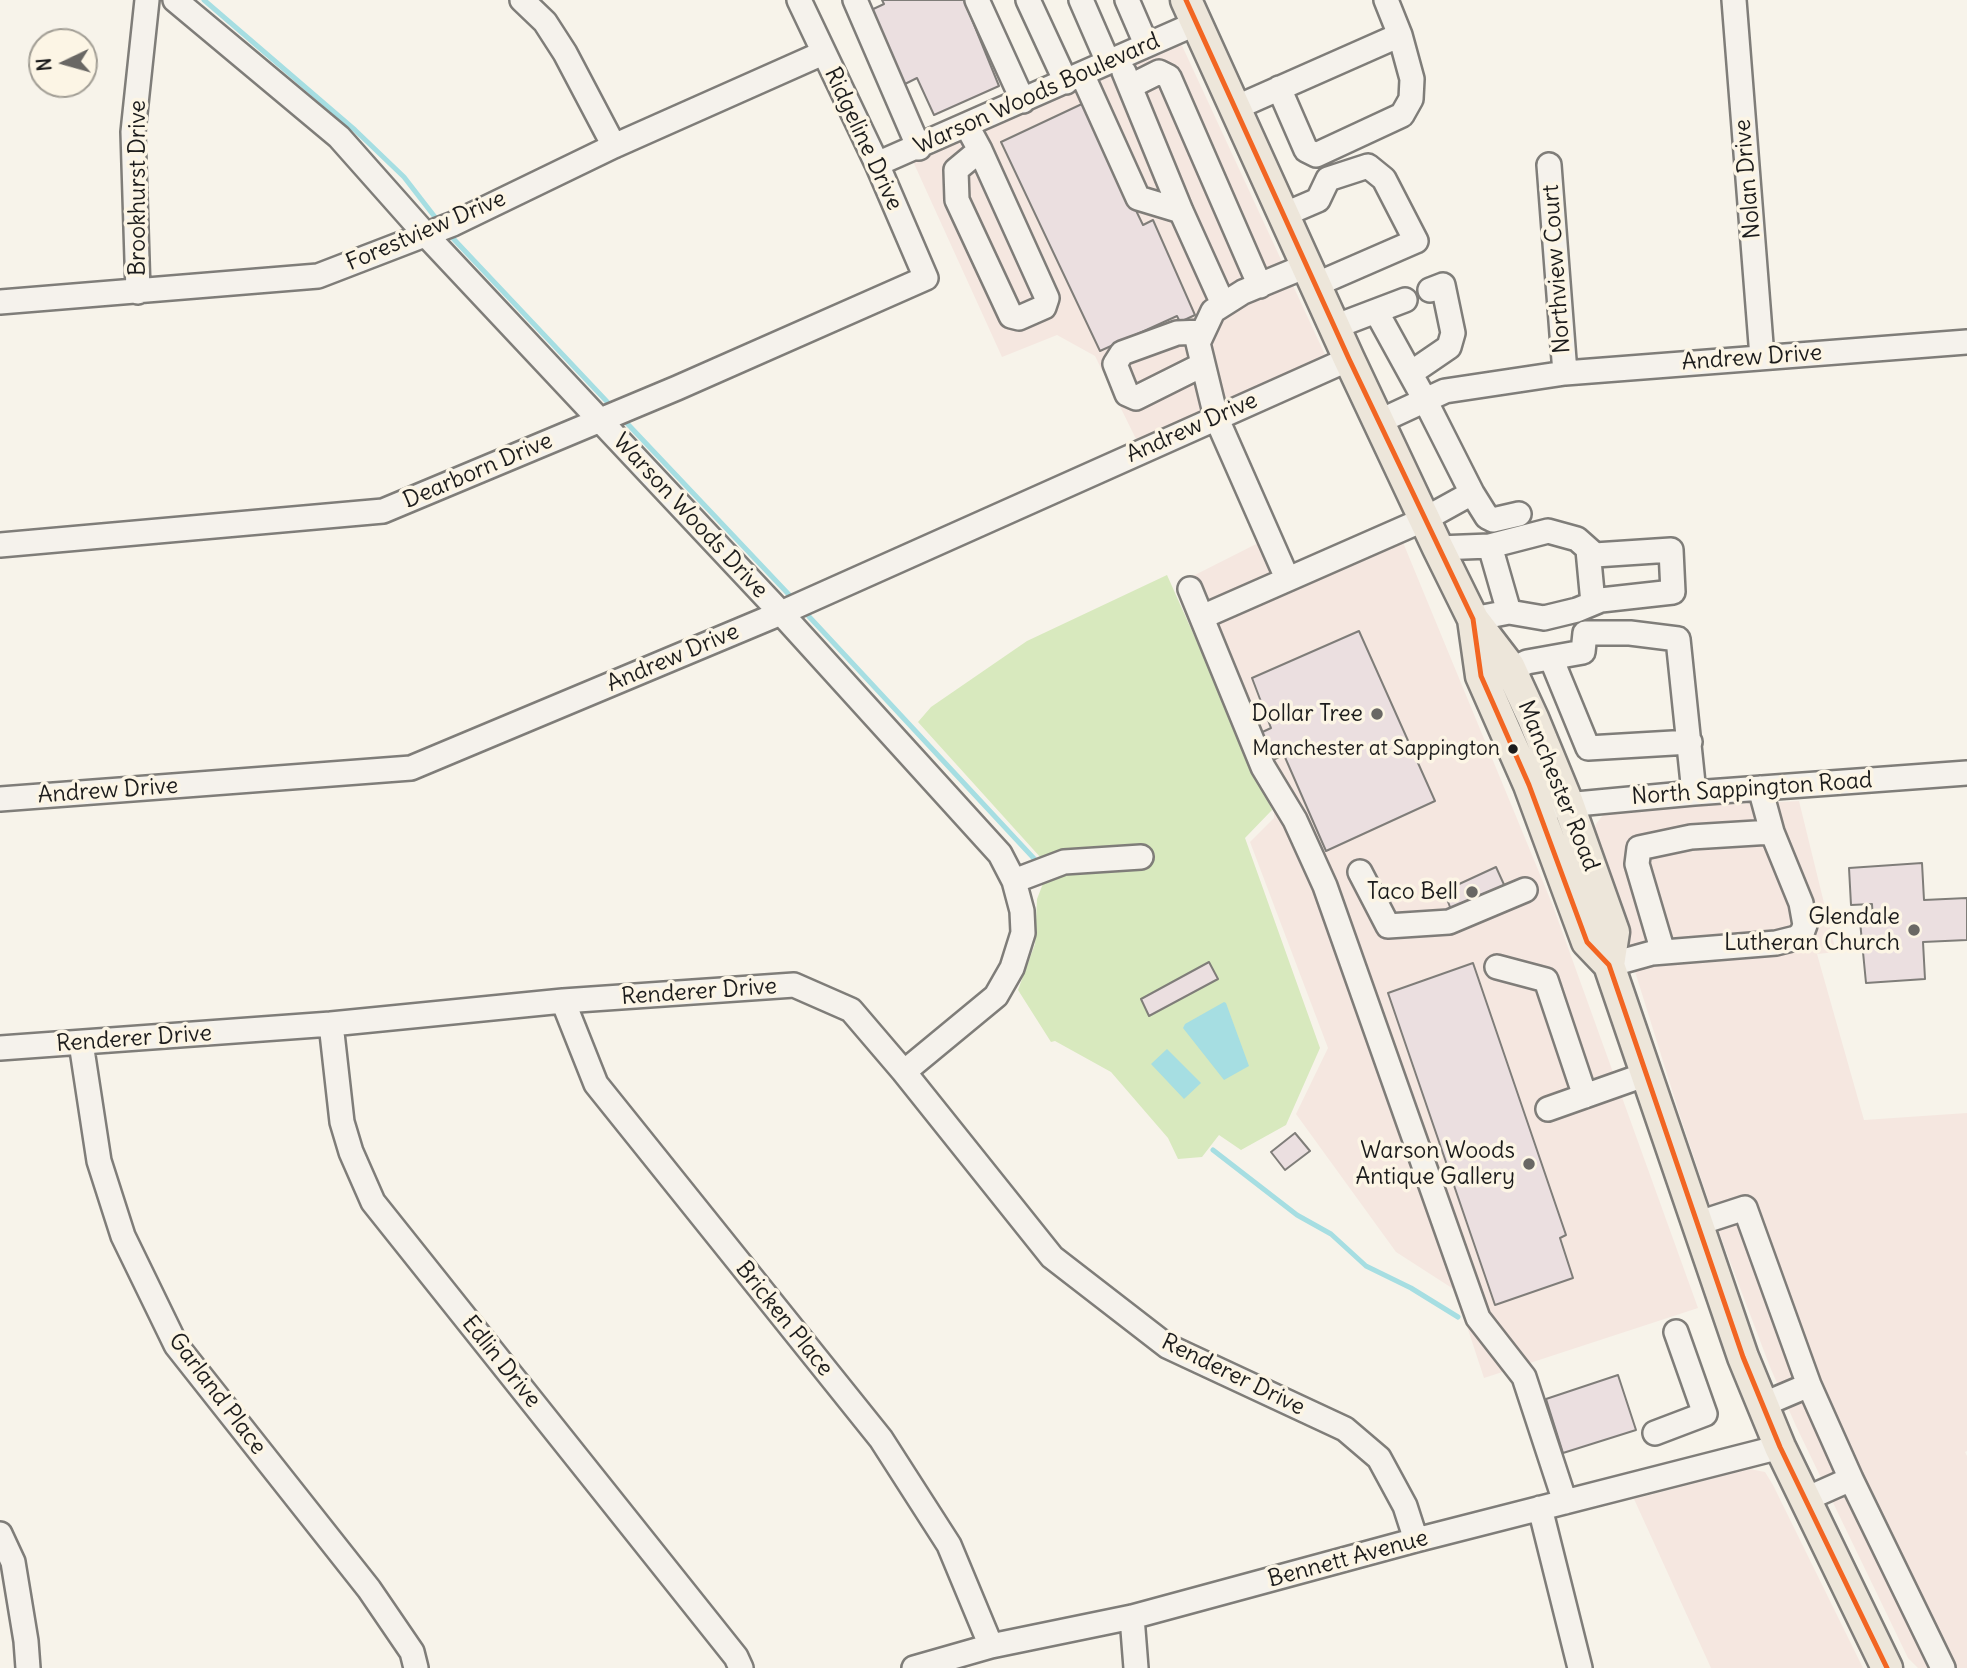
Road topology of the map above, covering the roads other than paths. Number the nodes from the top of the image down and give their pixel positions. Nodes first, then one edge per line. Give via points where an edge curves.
1 (147, 0) edge
2 (175, 0) edge
3 (522, 0) edge
4 (799, 0) edge
5 (855, 0) edge
6 (977, 0) edge
7 (1028, 0) edge
8 (1081, 0) edge
9 (1127, 0) edge
10 (1386, 0) edge
11 (1734, 0) edge
12 (1191, 6) edge
13 (1400, 35) junction
14 (1146, 44) junction
15 (823, 53) junction
16 (1113, 60) junction
17 (1074, 78) junction
18 (1131, 86) junction
19 (1279, 88) junction
20 (1023, 101) junction
21 (1235, 108) junction
22 (967, 126) junction
23 (614, 146) junction
24 (919, 148) junction
25 (980, 150) junction
26 (877, 164) junction
27 (1549, 165) dead end
28 (1181, 211) junction
29 (1283, 215) junction
30 (438, 230) junction
31 (1311, 276) junction
32 (926, 278) joint
33 (1260, 286) junction
34 (1436, 288) dead end
35 (138, 292) junction
36 (1405, 300) dead end
37 (0, 302) edge
38 (1223, 304) junction
39 (1376, 311) junction
40 (1334, 327) junction
41 (1203, 332) junction
42 (1967, 342) edge
43 (1762, 357) junction
44 (1349, 359) junction
45 (1202, 365) junction
46 (1410, 373) junction
47 (1565, 373) junction
48 (1425, 400) junction
49 (603, 417) junction
50 (1216, 417) junction
51 (1378, 422) junction
52 (1472, 493) junction
53 (1519, 514) dead end
54 (1424, 519) junction
55 (0, 545) edge
56 (1490, 546) junction
57 (1438, 548) junction
58 (1588, 550) junction
59 (1287, 578) junction
60 (1190, 589) dead end
61 (1594, 603) junction
62 (792, 608) junction
63 (1509, 612) junction
64 (1202, 617) junction
65 (1473, 619) junction
66 (1552, 657) junction
67 (1511, 670) junction
68 (1690, 742) junction
69 (1967, 773) edge
70 (1760, 788) junction
71 (1694, 793) junction
72 (0, 799) edge
73 (1569, 803) junction
74 (1538, 808) junction
75 (1772, 832) junction
76 (1141, 857) dead end
77 (1360, 872) dead end
78 (1014, 881) junction
79 (1525, 890) dead end
80 (1663, 952) junction
81 (1609, 965) junction
82 (1497, 967) dead end
83 (563, 1001) junction
84 (331, 1024) junction
85 (81, 1042) junction
86 (0, 1048) edge
87 (904, 1072) junction
88 (1647, 1074) junction
89 (1585, 1096) junction
90 (1548, 1109) dead end
91 (1696, 1224) junction
92 (1675, 1332) dead end
93 (1809, 1385) junction
94 (1762, 1405) junction
95 (1655, 1433) dead end
96 (1780, 1447) junction
97 (1852, 1479) junction
98 (1806, 1499) junction
99 (1565, 1502) junction
100 (1540, 1508) junction
101 (0, 1534) edge
102 (1416, 1540) junction
103 (1132, 1617) junction
104 (991, 1646) junction
105 (28, 1668) edge
106 (416, 1668) edge
107 (741, 1668) edge
108 (914, 1668) edge
109 (1136, 1668) edge
110 (1580, 1668) edge
111 (1887, 1668) edge
112 (1943, 1668) edge

1 - 35 street, Brookhurst Drive via 133,132
2 - 30 street, Warson Woods Drive via 339,137
3 - 23 street via 545,22 565,53
4 - 15 street, Ridgeline Drive
5 - 24 street
6 - 20 street
7 - 17 street
8 - 16 street
9 - 14 street
10 - 13 street
11 - 43 street, Nolan Drive
12 - 14 street, Warson Woods Boulevard
12 - 21 main road, Manchester Road
13 - 19 street
13 - 19 street via 1412,79 1411,99 1402,115 1316,155 1306,150
14 - 16 street, Warson Woods Boulevard
15 - 23 street, Forestview Drive
15 - 26 street, Ridgeline Drive
16 - 17 street, Warson Woods Boulevard
16 - 18 street
17 - 20 street, Warson Woods Boulevard
17 - 28 street via 1138,198
18 - 28 street
18 - 33 street via 1160,72 1170,77
19 - 21 street
20 - 22 street, Warson Woods Boulevard
21 - 29 main road, Manchester Road
22 - 24 street, Warson Woods Boulevard
22 - 25 street
23 - 30 street, Forestview Drive
24 - 26 street, Warson Woods Boulevard
25 - 25 street via 1047,298 1044,307 1019,318 1011,316 957,200 956,170
26 - 32 street, Ridgeline Drive
27 - 47 street, Northview Court
28 - 38 street
29 - 31 main road, Manchester Road
29 - 31 street via 1318,200 1328,179 1368,166 1384,179 1416,241
30 - 35 street, Forestview Drive via 317,275
30 - 49 street, Warson Woods Drive
31 - 33 street
31 - 40 main road, Manchester Road
32 - 49 street, Dearborn Drive
33 - 38 street
34 - 46 street via 1453,333 1449,347
35 - 37 street, Forestview Drive
36 - 39 street
38 - 41 street via 1213,311
39 - 40 street
39 - 46 street
40 - 44 main road, Manchester Road
41 - 45 street via 1198,343
41 - 45 street via 1177,333 1122,353 1115,364 1127,394 1136,398
42 - 43 street, Andrew Drive
43 - 47 street, Andrew Drive
44 - 50 street, Andrew Drive
44 - 51 main road, Manchester Road
45 - 50 street
46 - 48 street
47 - 48 street, Andrew Drive via 1445,391
48 - 51 street, Andrew Drive
48 - 52 street
49 - 55 street, Dearborn Drive via 383,511
49 - 62 street, Warson Woods Drive
50 - 59 street
50 - 62 street, Andrew Drive
51 - 54 main road, Manchester Road
52 - 53 street via 1493,520
52 - 54 street
54 - 57 main road, Manchester Road
54 - 59 street
56 - 57 street
56 - 58 street via 1548,531 1577,539
56 - 63 street
57 - 65 main road, Manchester Road
58 - 61 street
58 - 61 street via 1595,555 1671,550 1673,592
59 - 64 street
60 - 64 street
61 - 63 street via 1544,618
62 - 72 street, Andrew Drive via 411,768
62 - 78 street, Warson Woods Drive via 1000,855
63 - 65 street
64 - 99 street via 1263,768 1295,820 1325,887 1478,1318 1524,1377
65 - 67 main road, Manchester Road
65 - 74 main road, Manchester Road via 1481,676
66 - 67 street
66 - 68 street via 1588,748
66 - 68 street via 1583,652 1585,632 1678,639
67 - 73 main road, Manchester Road
68 - 71 street
69 - 70 street, North Sappington Road
70 - 71 street, North Sappington Road
70 - 75 street
71 - 73 street, North Sappington Road
73 - 74 street, North Sappington Road
73 - 81 main road, Manchester Road via 1614,932
74 - 81 main road, Manchester Road via 1587,942
75 - 80 street via 1691,837 1639,848 1637,864
75 - 80 street via 1801,903 1802,933 1776,943
76 - 78 street via 1064,862
77 - 79 street via 1388,926 1449,922
78 - 87 street, Warson Woods Drive via 1023,933 1012,968 996,996
80 - 81 street
81 - 88 main road, Manchester Road
82 - 89 street via 1546,980
83 - 84 street, Renderer Drive
83 - 87 street, Renderer Drive via 794,985 851,1010
83 - 104 street, Bricken Place via 596,1084 881,1439 949,1545
84 - 85 street, Renderer Drive
84 - 107 street, Edlin Drive via 342,1122 373,1202
85 - 86 street, Renderer Drive
85 - 106 street, Garland Place via 99,1161 123,1236 176,1345 369,1589 412,1653
87 - 102 street, Renderer Drive via 1052,1257 1167,1346 1345,1429 1379,1458 1405,1506
88 - 89 street
88 - 91 main road, Manchester Road
89 - 90 street
91 - 93 street via 1745,1208
91 - 94 main road, Manchester Road
92 - 95 street via 1705,1415
93 - 94 street
93 - 97 street
94 - 96 main road, Manchester Road
96 - 98 main road, Manchester Road
96 - 99 street, Bennett Avenue
97 - 98 street
97 - 112 street
98 - 111 main road, Manchester Road
99 - 100 street, Bennett Avenue
100 - 102 street, Bennett Avenue
100 - 110 street
101 - 105 street via 13,1562
102 - 103 street, Bennett Avenue
103 - 104 street, Bennett Avenue
103 - 109 street
104 - 108 street, Bennett Avenue

